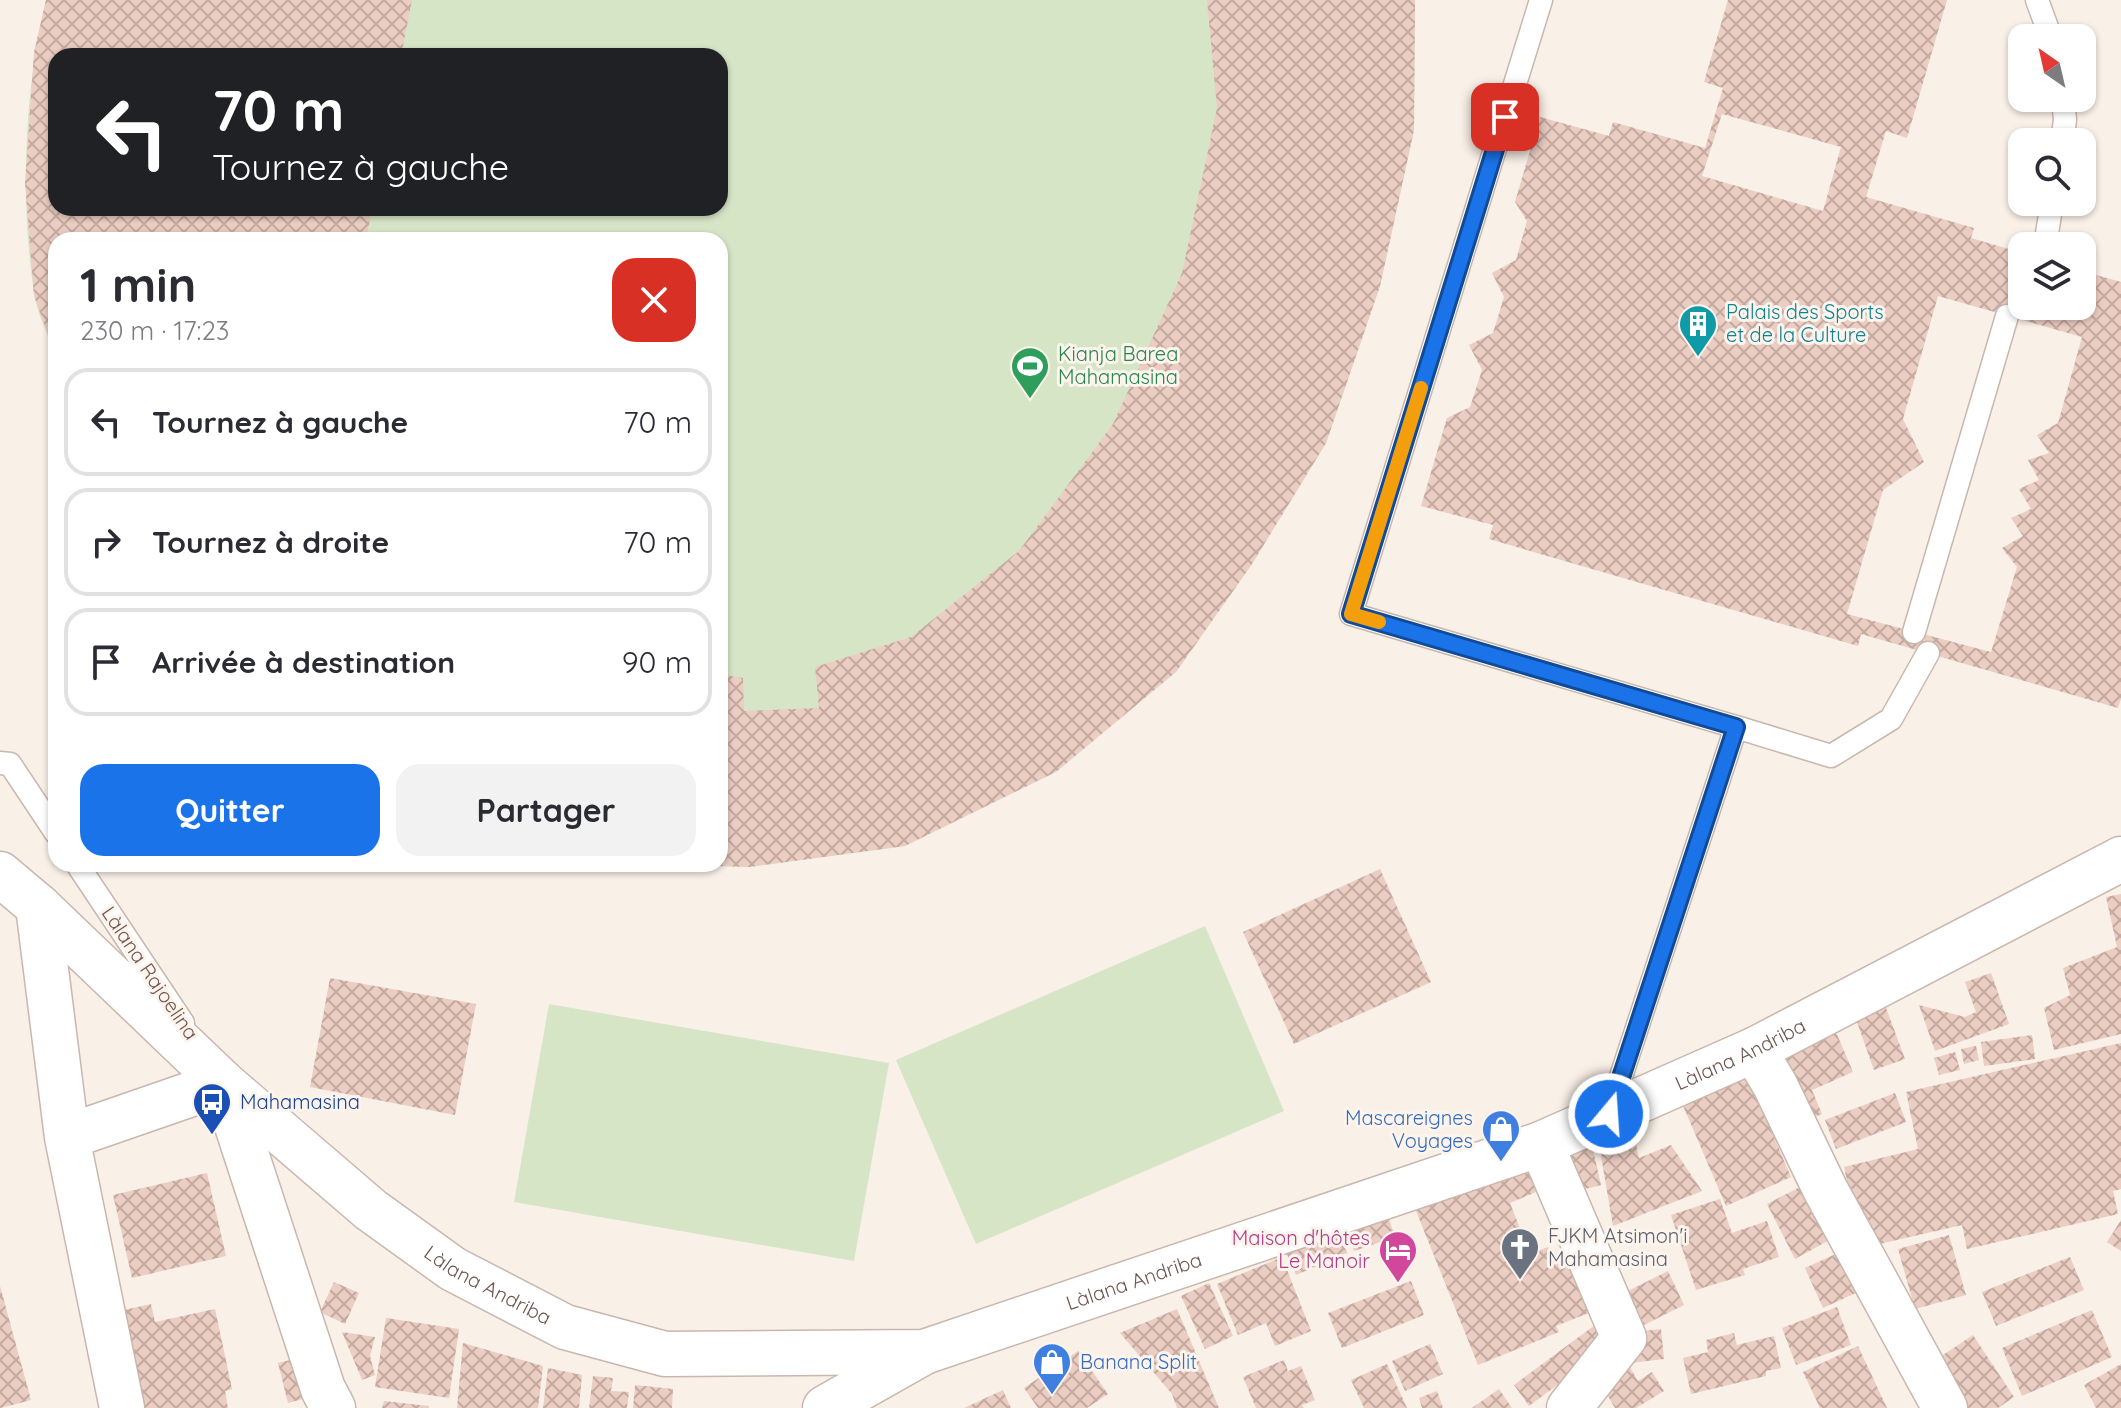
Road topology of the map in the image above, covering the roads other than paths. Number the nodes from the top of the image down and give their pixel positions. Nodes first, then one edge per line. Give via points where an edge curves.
1 (1541, 0) edge
2 (2037, 0) edge
3 (2046, 24) edge
4 (2007, 316) dead end
5 (1914, 632) dead end
6 (1928, 653) dead end
7 (1736, 727) junction
8 (5, 764) edge
9 (48, 822) edge
10 (2115, 865) edge
11 (82, 872) edge
12 (0, 874) edge
13 (38, 906) junction
14 (1754, 1050) junction
15 (223, 1083) junction
16 (1609, 1114) junction
17 (67, 1137) junction
18 (1541, 1144) junction
19 (924, 1352) junction
20 (122, 1408) edge
21 (333, 1408) edge
22 (825, 1408) edge
23 (1569, 1408) edge
24 (1945, 1408) edge

1 - 7 lane via 1351,614
2 - 3 lane
4 - 5 lane
6 - 7 lane via 1891,719 1831,756
7 - 16 lane
8 - 9 lane
10 - 14 street, Làlana Andriba
11 - 15 lane, Làlana Rajoelina
12 - 13 street, Làlana Andriba
13 - 15 street, Làlana Andriba
13 - 17 street
14 - 16 street, Làlana Andriba
14 - 24 street
15 - 17 street
15 - 19 street, Làlana Andriba via 371,1210 453,1269 565,1327 665,1354
15 - 21 street
16 - 18 street, Làlana Andriba
17 - 20 street
18 - 19 street, Làlana Andriba
18 - 23 street via 1624,1338
19 - 22 street

